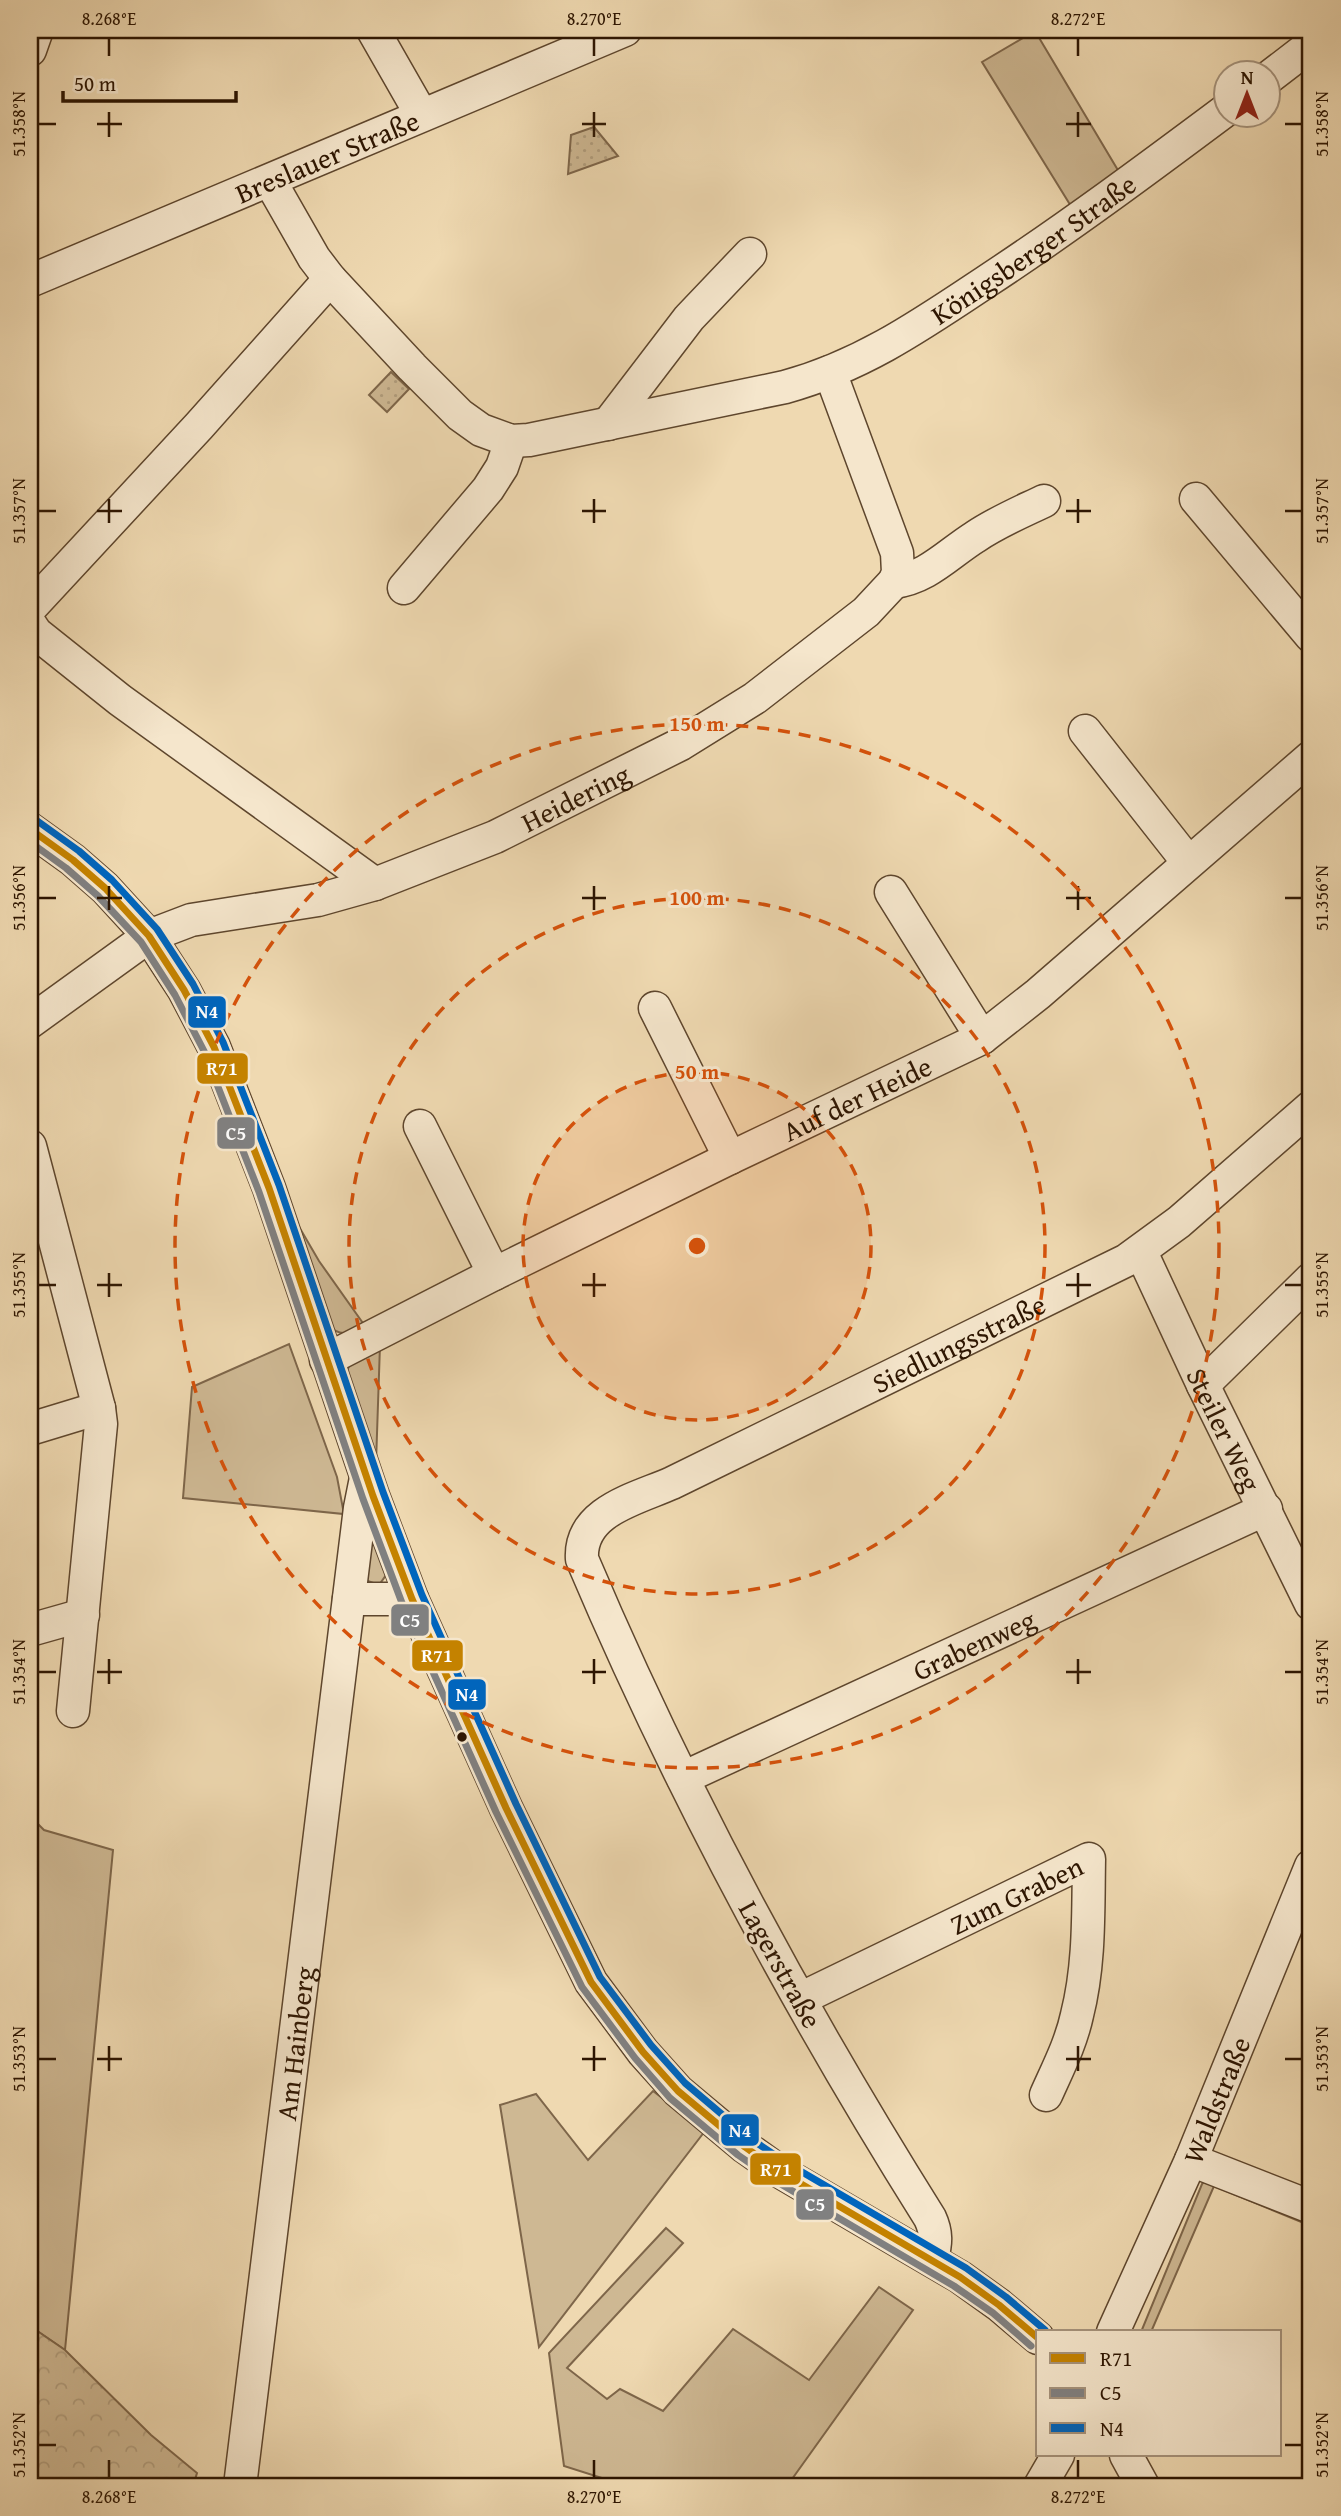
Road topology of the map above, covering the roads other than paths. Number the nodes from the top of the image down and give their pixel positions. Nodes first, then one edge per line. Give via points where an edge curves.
1 (37, 30) edge
2 (373, 30) edge
3 (625, 30) edge
4 (1311, 45) edge
5 (30, 50) edge
6 (1282, 67) edge
7 (421, 114) junction
8 (1212, 120) edge
9 (270, 181) junction
10 (750, 254) dead end
11 (330, 279) junction
12 (30, 281) edge
13 (830, 372) junction
14 (608, 424) junction
15 (511, 441) junction
16 (1196, 499) dead end
17 (1044, 501) dead end
18 (894, 582) junction
19 (404, 588) dead end
20 (30, 608) edge
21 (30, 624) edge
22 (1311, 636) edge
23 (1085, 731) dead end
24 (1311, 757) edge
25 (30, 829) edge
26 (1188, 862) junction
27 (375, 884) junction
28 (891, 892) dead end
29 (149, 936) junction
30 (655, 1008) dead end
31 (30, 1022) edge
32 (982, 1038) junction
33 (1311, 1107) edge
34 (420, 1126) dead end
35 (30, 1146) edge
36 (730, 1158) junction
37 (40, 1226) edge
38 (1141, 1252) junction
39 (494, 1274) junction
40 (1311, 1279) edge
41 (326, 1360) junction
42 (1203, 1385) junction
43 (99, 1408) junction
44 (30, 1429) edge
45 (366, 1477) junction
46 (1266, 1509) junction
47 (584, 1539) joint
48 (349, 1599) junction
49 (412, 1599) junction
50 (1311, 1604) edge
51 (83, 1615) junction
52 (30, 1630) edge
53 (73, 1711) dead end
54 (683, 1779) junction
55 (1311, 1866) edge
56 (800, 1999) junction
57 (1046, 2095) dead end
58 (1191, 2160) junction
59 (1311, 2207) edge
60 (932, 2259) junction
61 (1114, 2330) edge
62 (1036, 2337) edge
63 (1057, 2456) edge
64 (1127, 2456) edge
65 (240, 2486) edge
66 (1040, 2486) edge
67 (1143, 2486) edge

1 - 5 street
2 - 7 street
3 - 7 street, Breslauer Straße
4 - 6 street
7 - 9 street, Breslauer Straße
8 - 13 street, Königsberger Straße via 1049,240 885,347
9 - 11 street
9 - 12 street, Breslauer Straße
10 - 14 street via 689,318
11 - 15 street via 460,415
11 - 20 street
13 - 14 street via 785,387
13 - 18 street via 897,553
14 - 15 street
15 - 19 street via 492,483
16 - 22 street
17 - 18 street via 978,535 926,573
18 - 27 street, Heidering via 866,612 755,698 681,744 495,837
21 - 27 street via 120,699
23 - 26 street
24 - 26 street, Auf der Heide
25 - 29 street via 105,888
26 - 32 street, Auf der Heide
27 - 29 street, Heidering via 318,900 191,920
28 - 32 street
29 - 31 street, Heidering
29 - 41 street via 214,1047 269,1188
30 - 36 street
32 - 36 street, Auf der Heide
33 - 38 street, Siedlungsstraße
34 - 39 street
35 - 37 street
36 - 39 street, Auf der Heide
37 - 43 street
38 - 42 street, Steiler Weg
38 - 47 street, Siedlungsstraße via 605,1513 593,1522
39 - 41 street, Auf der Heide
40 - 42 street
41 - 45 street
42 - 46 street, Steiler Weg
43 - 44 street
43 - 51 street via 98,1467
45 - 48 street, Am Hainberg
45 - 49 street
46 - 50 street, Steiler Weg
46 - 54 street, Grabenweg
47 - 54 street, Lagerstraße via 582,1559
48 - 49 street
48 - 65 street, Am Hainberg
49 - 60 street via 591,1982 643,2052 678,2091 745,2147
51 - 52 street
51 - 53 street
54 - 56 street, Lagerstraße
55 - 58 street, Waldstraße
56 - 57 street, Zum Graben via 1090,1859 1085,1974 1078,2012
56 - 60 street, Lagerstraße via 930,2218 936,2242
58 - 59 street
58 - 61 street, Waldstraße
60 - 62 street via 999,2305
63 - 66 street
64 - 67 street

